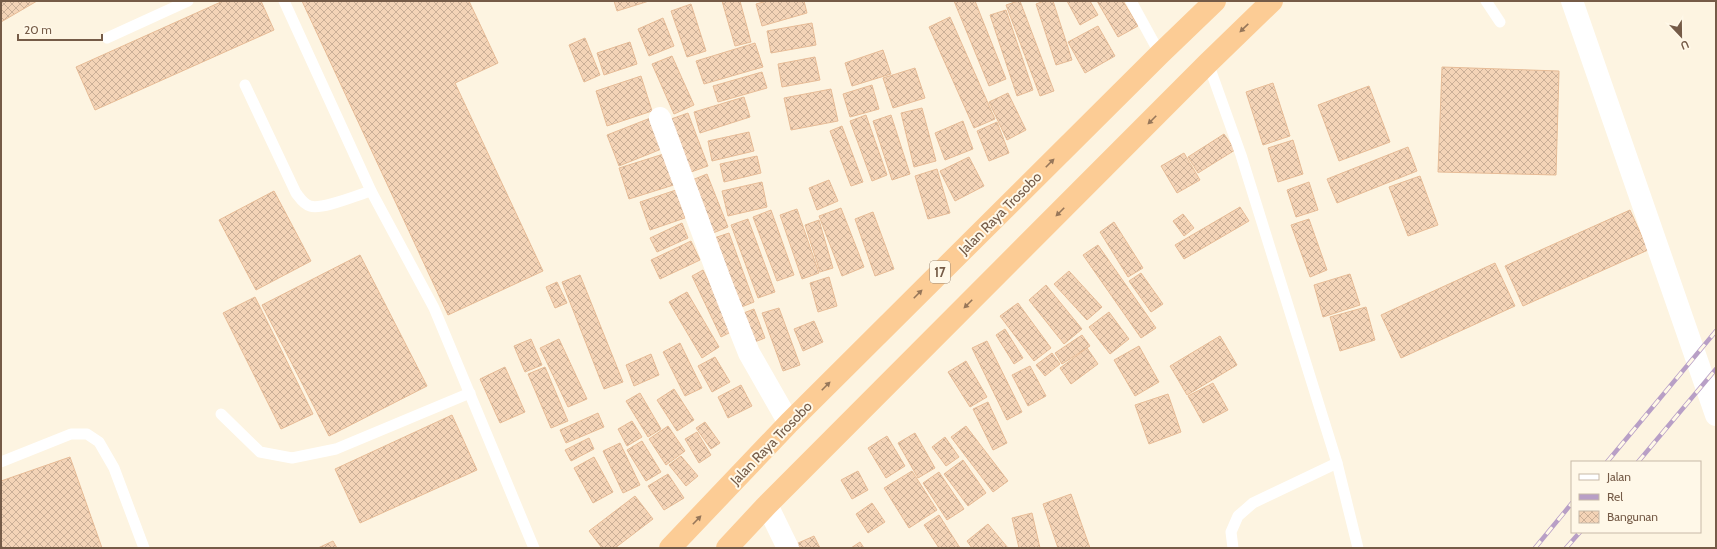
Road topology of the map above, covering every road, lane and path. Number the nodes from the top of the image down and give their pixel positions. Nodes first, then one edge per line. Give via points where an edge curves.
1 (188, 1) edge
2 (284, 1) edge
3 (1131, 1) edge
4 (1215, 1) edge
5 (1272, 1) edge
6 (1486, 1) edge
7 (1572, 1) edge
8 (1500, 22) dead end
9 (107, 38) dead end
10 (1160, 54) junction
11 (1208, 63) junction
12 (245, 85) dead end
13 (660, 118) dead end
14 (371, 191) junction
15 (470, 393) junction
16 (221, 414) dead end
17 (1716, 415) edge
18 (789, 424) junction
19 (1, 462) edge
20 (1336, 463) junction
21 (767, 505) junction
22 (144, 548) edge
23 (534, 548) edge
24 (670, 548) edge
25 (727, 548) edge
26 (788, 548) edge
27 (1233, 548) edge
28 (1358, 548) edge

1 - 9 lane
2 - 14 lane
3 - 10 lane
4 - 10 highway, Jalan Raya Trosobo / 17
5 -> 11 highway
6 - 8 lane
7 - 17 street
18 -> 10 highway, Jalan Raya Trosobo / 17
11 - 20 lane via 1241,154
11 -> 21 highway
12 - 14 lane via 303,203 311,207 324,206
13 - 18 street via 749,353
14 - 15 lane via 434,308
15 - 16 lane via 336,449 292,458 260,452
15 - 23 lane
24 -> 18 highway, Jalan Raya Trosobo / 17
19 - 22 lane via 70,434 87,434 99,442 114,468
20 - 27 lane via 1253,503 1238,516 1231,532
20 - 28 lane
21 - 25 highway
21 - 26 street

